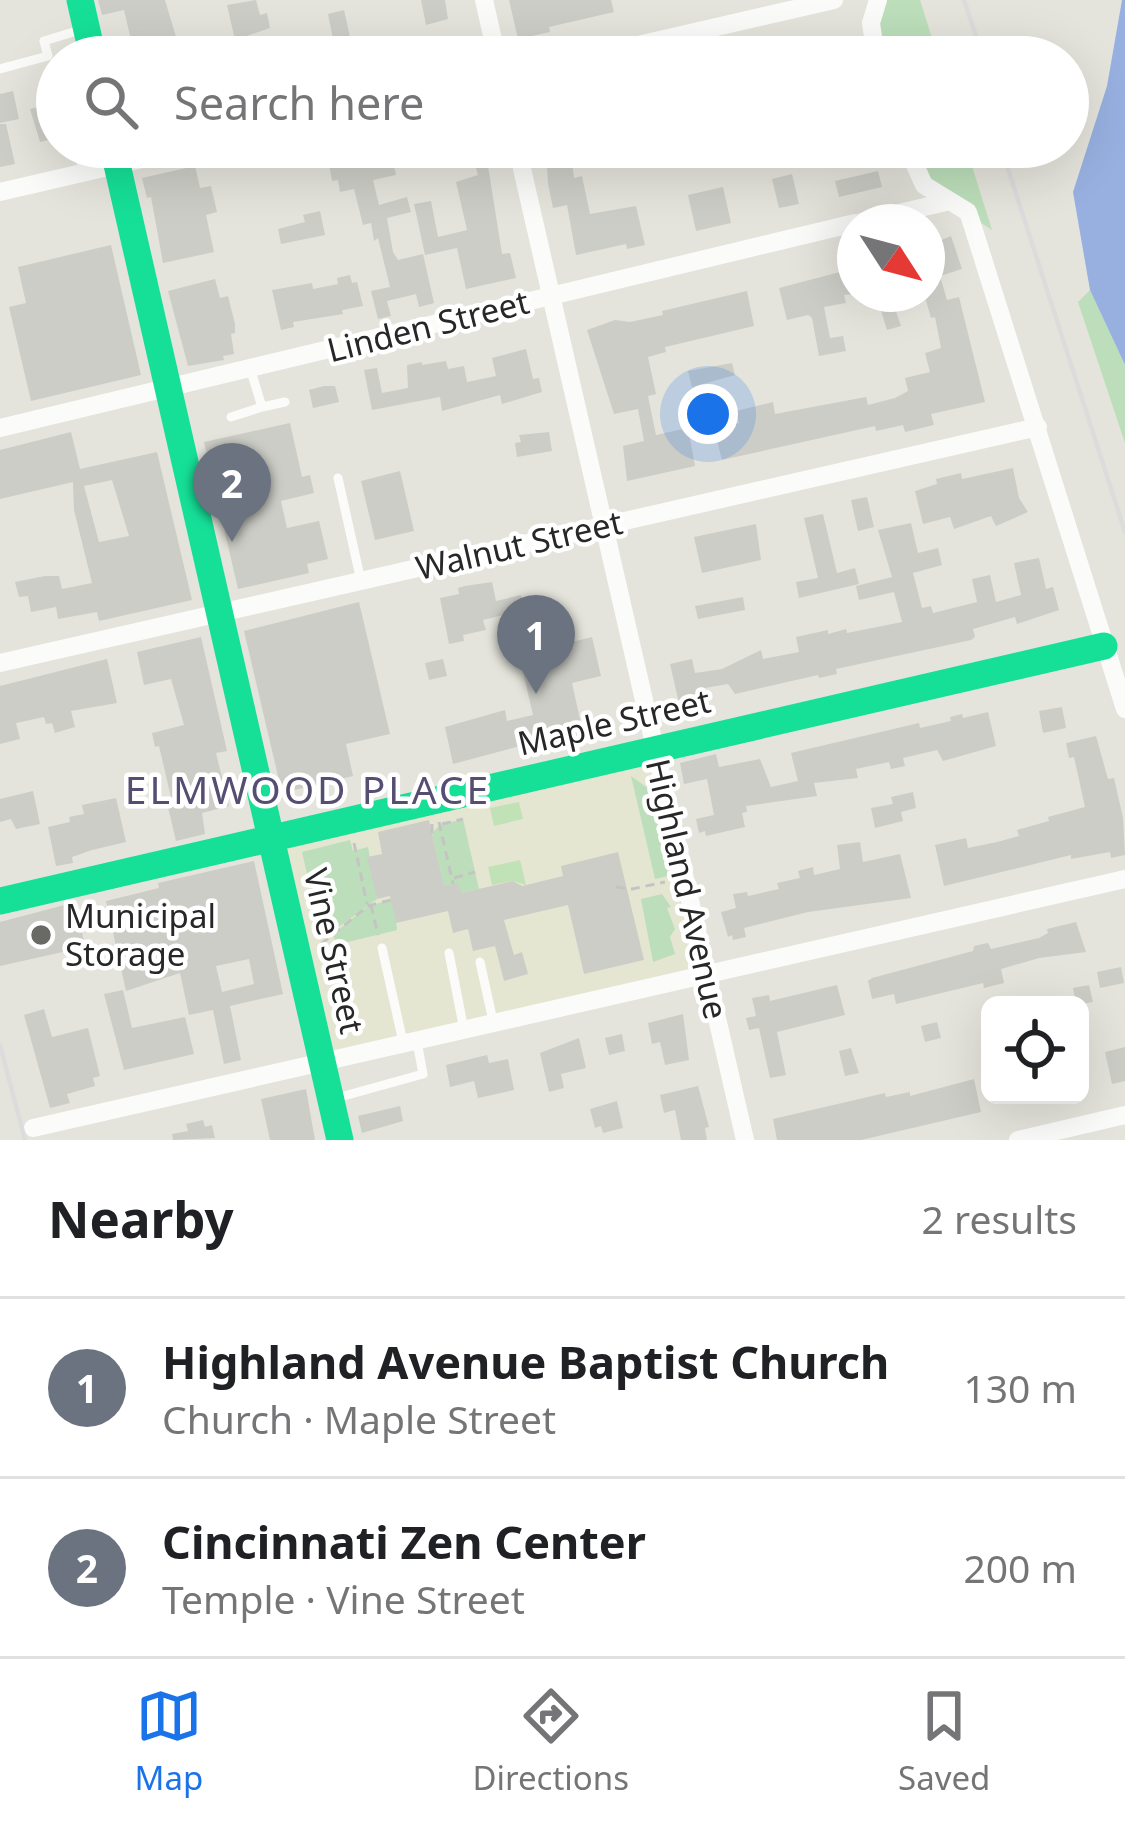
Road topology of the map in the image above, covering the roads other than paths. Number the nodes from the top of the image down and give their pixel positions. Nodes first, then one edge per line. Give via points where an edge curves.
1 (80, 0) edge
2 (484, 0) edge
3 (834, 0) edge
4 (878, 0) edge
5 (86, 28) junction
6 (60, 36) edge
7 (88, 36) edge
8 (492, 36) edge
9 (677, 36) edge
10 (873, 36) edge
11 (36, 59) edge
12 (0, 69) edge
13 (82, 168) edge
14 (91, 168) edge
15 (118, 168) edge
16 (522, 168) edge
17 (917, 168) edge
18 (83, 172) junction
19 (0, 192) edge
20 (950, 201) junction
21 (937, 204) edge
22 (837, 228) edge
23 (551, 296) junction
24 (250, 368) junction
25 (167, 388) junction
26 (285, 402) dead end
27 (262, 407) junction
28 (230, 417) dead end
29 (1038, 427) junction
30 (0, 428) edge
31 (338, 478) dead end
32 (605, 526) junction
33 (361, 581) junction
34 (219, 613) junction
35 (1104, 646) junction
36 (0, 663) edge
37 (1125, 709) edge
38 (655, 749) junction
39 (272, 838) junction
40 (1125, 879) edge
41 (0, 901) edge
42 (382, 948) dead end
43 (449, 953) dead end
44 (480, 962) dead end
45 (706, 974) junction
46 (494, 1024) junction
47 (464, 1030) junction
48 (410, 1043) junction
49 (323, 1064) junction
50 (331, 1100) junction
51 (1125, 1115) edge
52 (33, 1128) dead end
53 (340, 1140) edge
54 (746, 1140) edge
55 (1018, 1140) edge

1 - 5 street
2 - 8 street
3 - 9 street
4 - 10 street
5 - 6 lane
5 - 7 street
11 - 12 lane
13 - 18 lane
14 - 18 street
15 - 25 street, Vine Street
16 - 23 street, Highland Avenue
17 - 20 street via 924,184
18 - 19 street
20 - 21 street, Linden Street
20 - 29 street via 968,212
22 - 23 street, Linden Street
23 - 24 street, Linden Street
23 - 32 street, Highland Avenue
24 - 25 street, Linden Street
24 - 27 lane
25 - 30 street, Linden Street
25 - 34 street, Vine Street
26 - 27 lane
27 - 28 lane
29 - 32 street, Walnut Street
29 - 35 street
31 - 33 lane
32 - 33 street, Walnut Street
32 - 38 street, Highland Avenue
33 - 34 street, Walnut Street
34 - 36 street, Walnut Street
34 - 39 street, Vine Street
35 - 37 street
35 - 38 street, Maple Street
38 - 39 street, Maple Street
38 - 45 street, Highland Avenue
39 - 41 street, Maple Street
39 - 49 street, Vine Street
40 - 45 street
42 - 48 lane
43 - 47 lane
44 - 46 lane
45 - 46 street
45 - 54 street, Highland Avenue
46 - 47 street
47 - 48 street
48 - 49 street
48 - 50 lane via 423,1074
49 - 50 street, Vine Street
49 - 52 street
50 - 53 street, Vine Street
51 - 55 street

